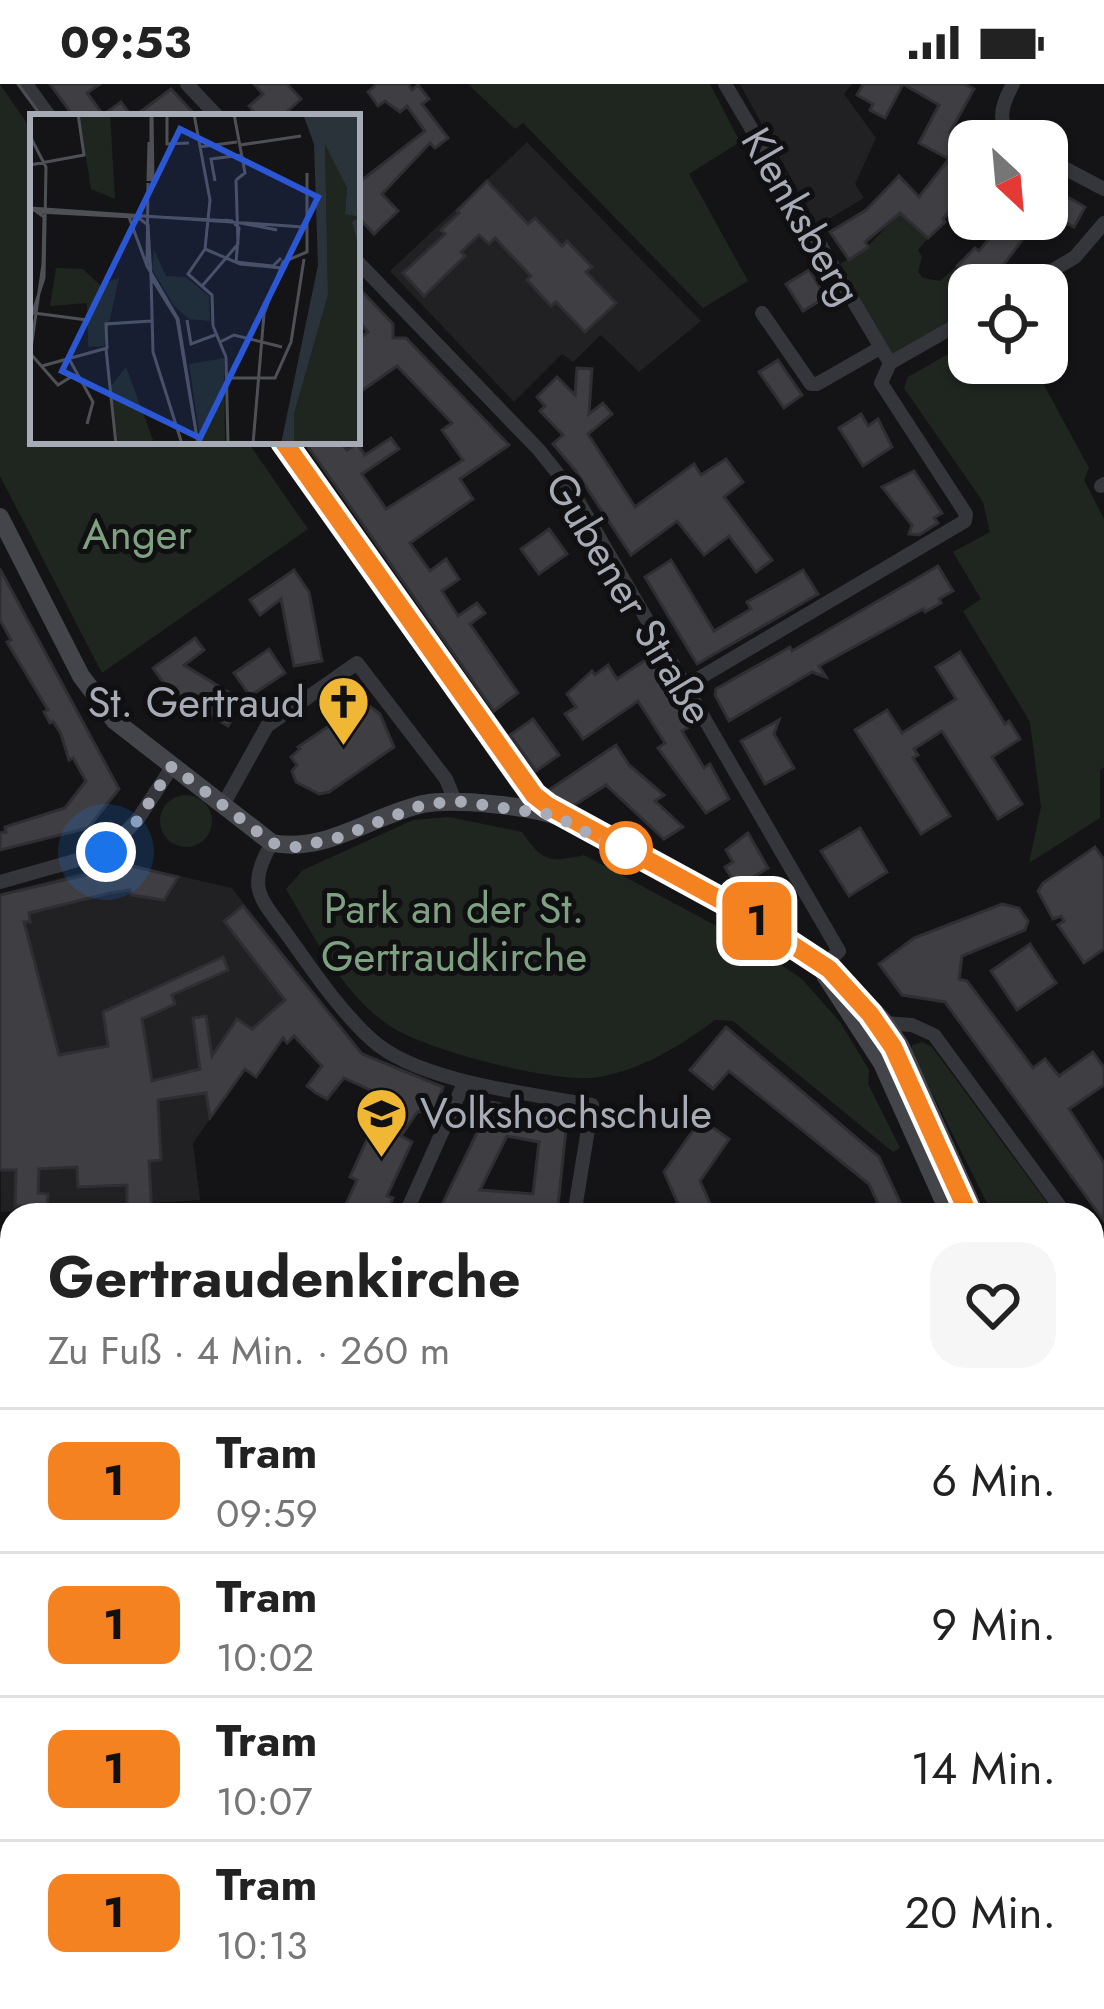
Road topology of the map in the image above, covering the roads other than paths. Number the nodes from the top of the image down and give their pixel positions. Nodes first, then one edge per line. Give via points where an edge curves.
1 (26, 84) edge
2 (187, 84) edge
3 (724, 84) edge
4 (992, 84) edge
5 (1011, 88) edge
6 (48, 114) edge
7 (215, 114) edge
8 (1001, 120) edge
9 (1068, 170) edge
10 (1104, 189) edge
11 (1104, 223) edge
12 (1064, 264) edge
13 (360, 265) edge
14 (762, 313) dead end
15 (948, 330) edge
16 (880, 348) junction
17 (890, 363) junction
18 (279, 444) edge
19 (0, 517) edge
20 (9, 557) edge
21 (686, 686) junction
22 (172, 766) junction
23 (455, 801) junction
24 (223, 805) junction
25 (554, 815) junction
26 (272, 843) junction
27 (0, 882) edge
28 (821, 969) junction
29 (885, 1023) junction
30 (464, 1083) junction
31 (410, 1203) edge
32 (576, 1203) edge
33 (945, 1203) edge
34 (971, 1203) edge
35 (1057, 1203) edge

1 - 6 street
2 - 7 street
3 - 16 street, Klenksberg
4 - 5 street
5 - 8 street
9 - 10 street
11 - 12 street
13 - 21 street, Gubener Straße via 574,494
14 - 16 street, Klenksberg via 811,383
15 - 17 street
16 - 17 street, Klenksberg
17 - 21 street via 881,383 965,521
18 - 25 street via 517,783
19 - 20 street
20 - 22 street via 88,687 115,721
21 - 28 street, Gubener Straße via 839,951
22 - 24 street
22 - 27 street via 139,819 106,852
23 - 24 street via 357,663 267,726
23 - 25 street
23 - 26 street via 422,805 337,838
24 - 26 street
25 - 28 street via 749,920
26 - 30 street via 258,865 257,887 341,1006 375,1043
28 - 29 street
28 - 33 street via 883,1064
29 - 34 street
29 - 35 street via 934,1035
30 - 31 street
30 - 32 street via 592,1105

